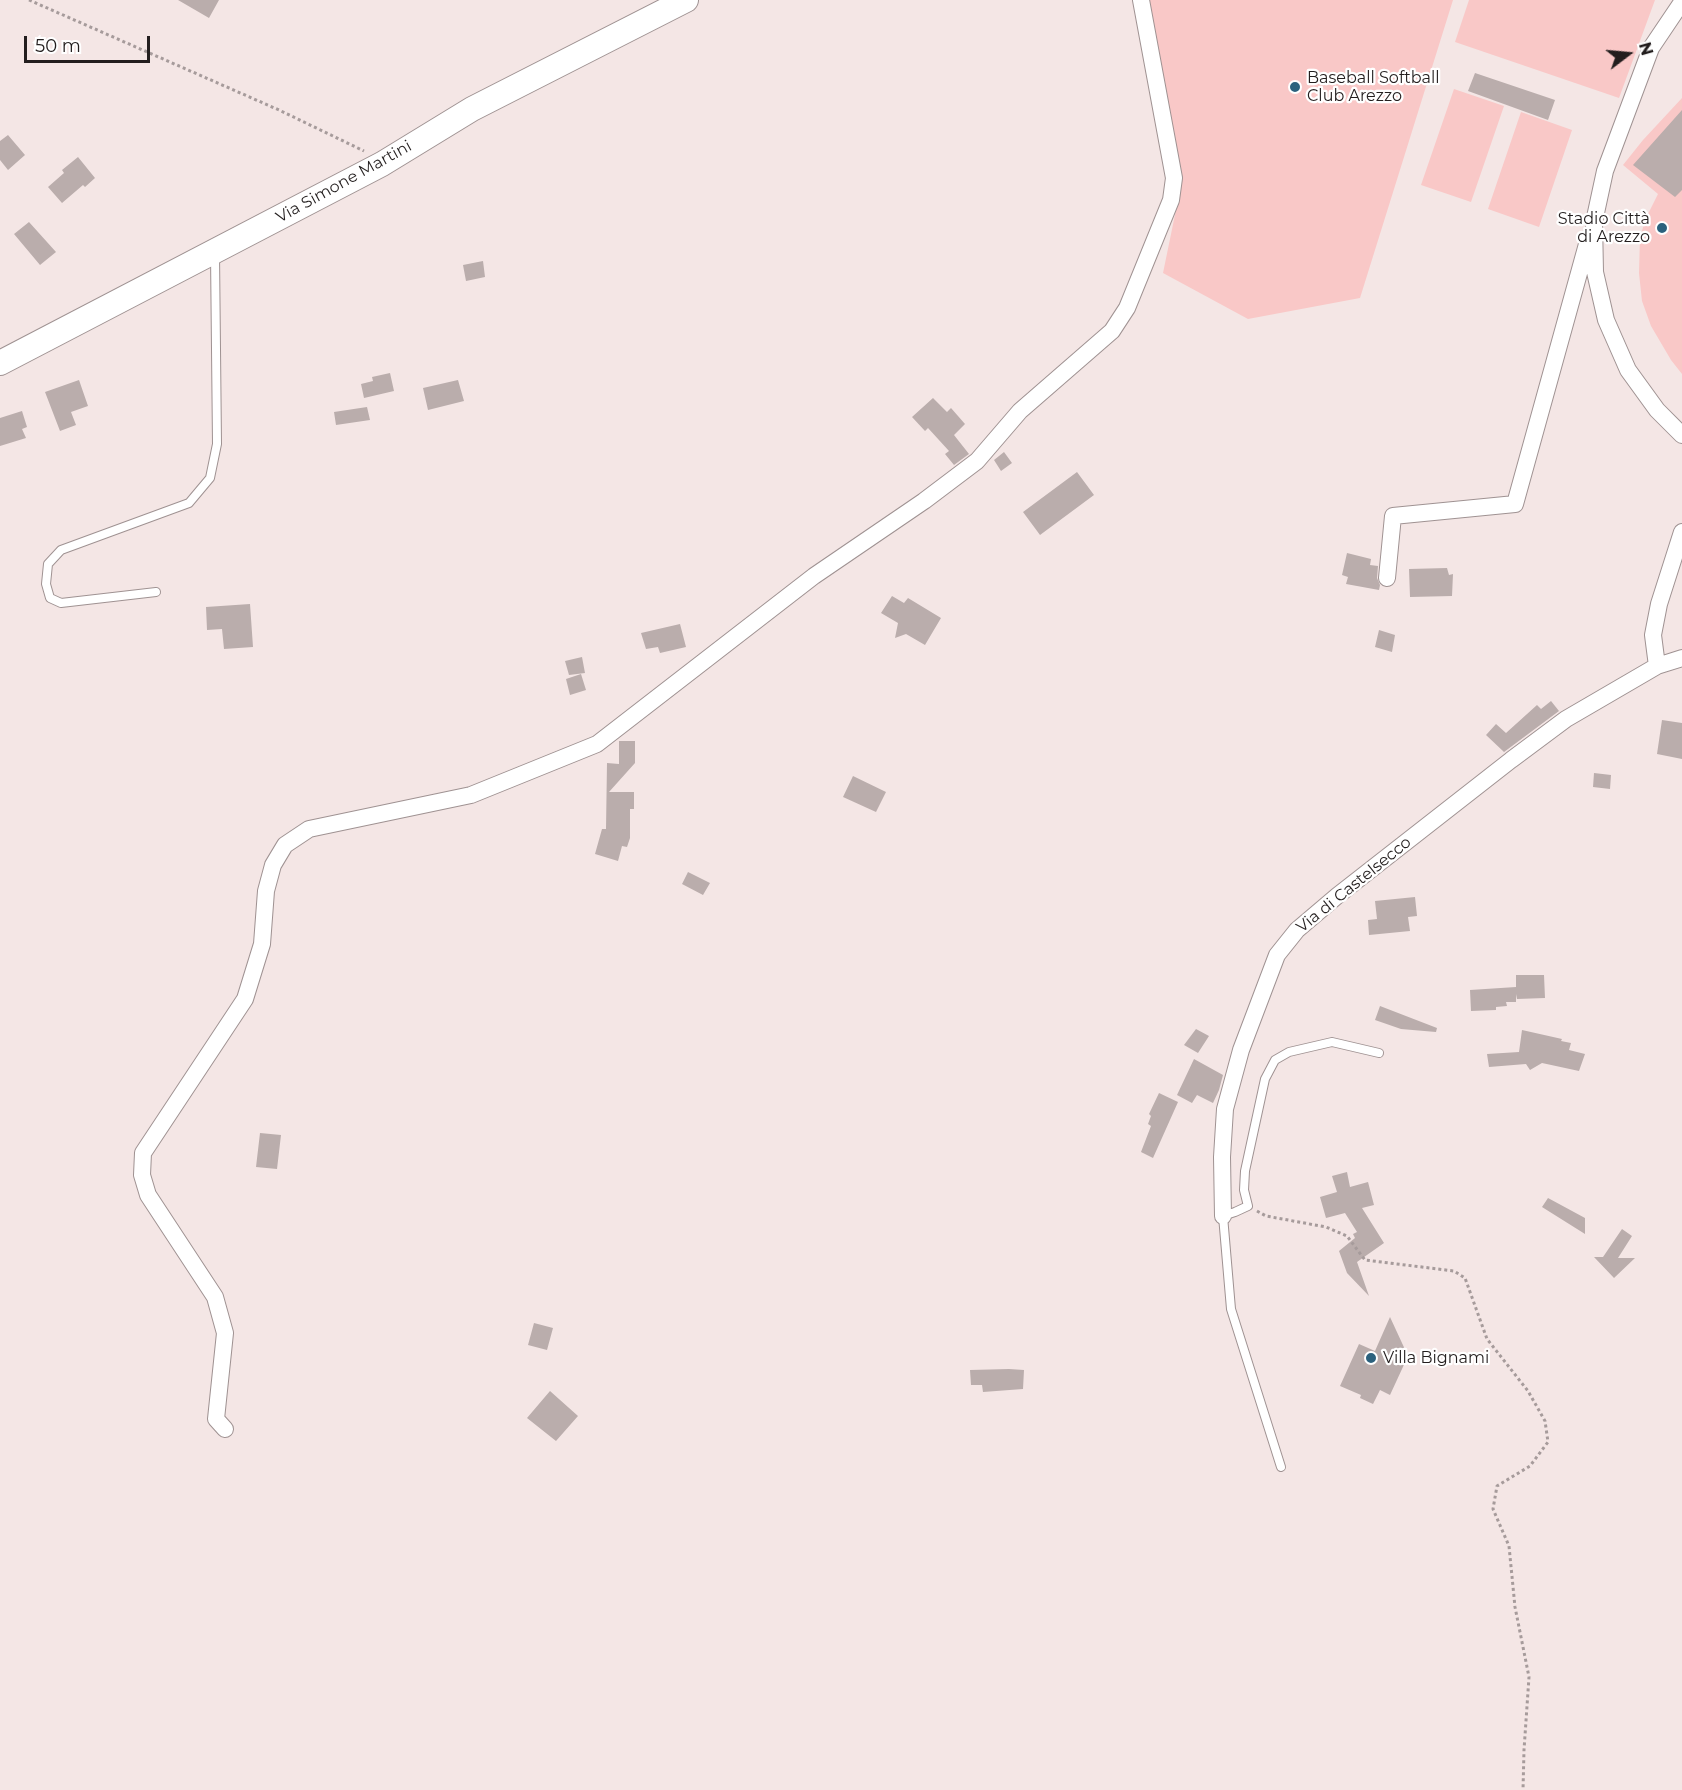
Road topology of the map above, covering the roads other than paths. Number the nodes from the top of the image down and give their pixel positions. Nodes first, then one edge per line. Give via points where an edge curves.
1 (686, 0) edge
2 (1141, 0) edge
3 (1682, 2) edge
4 (1594, 222) junction
5 (215, 252) junction
6 (0, 363) edge
7 (1682, 435) edge
8 (1682, 532) edge
9 (1387, 578) dead end
10 (156, 592) dead end
11 (1682, 658) edge
12 (1657, 666) junction
13 (1379, 1053) dead end
14 (1223, 1216) junction
15 (225, 1429) dead end
16 (1281, 1467) dead end

1 - 5 street, Via Simone Martini via 472,109 382,164
2 - 15 street via 1174,178 1171,200 1127,309 1112,331 1020,411 977,461 814,576 597,744 471,795 309,829 285,845 273,866 266,891 262,944 245,999 143,1153 142,1175 147,1195 215,1297 225,1333 216,1419
3 - 4 street via 1651,48 1605,171
4 - 7 street via 1595,272 1605,320 1629,370 1657,410
4 - 9 street via 1515,504 1393,516
5 - 6 street, Via Simone Martini
5 - 10 lane via 217,444 210,478 189,503 61,550 48,564 46,584 50,598 61,603
8 - 12 street via 1653,635
11 - 12 street, Via di Castelsecco
12 - 14 street, Via di Castelsecco via 1566,719 1511,760 1337,896 1297,930 1277,955 1241,1050 1225,1109
13 - 14 lane via 1332,1042 1289,1052 1275,1060 1264,1079 1245,1171 1248,1206
14 - 16 lane via 1231,1309

